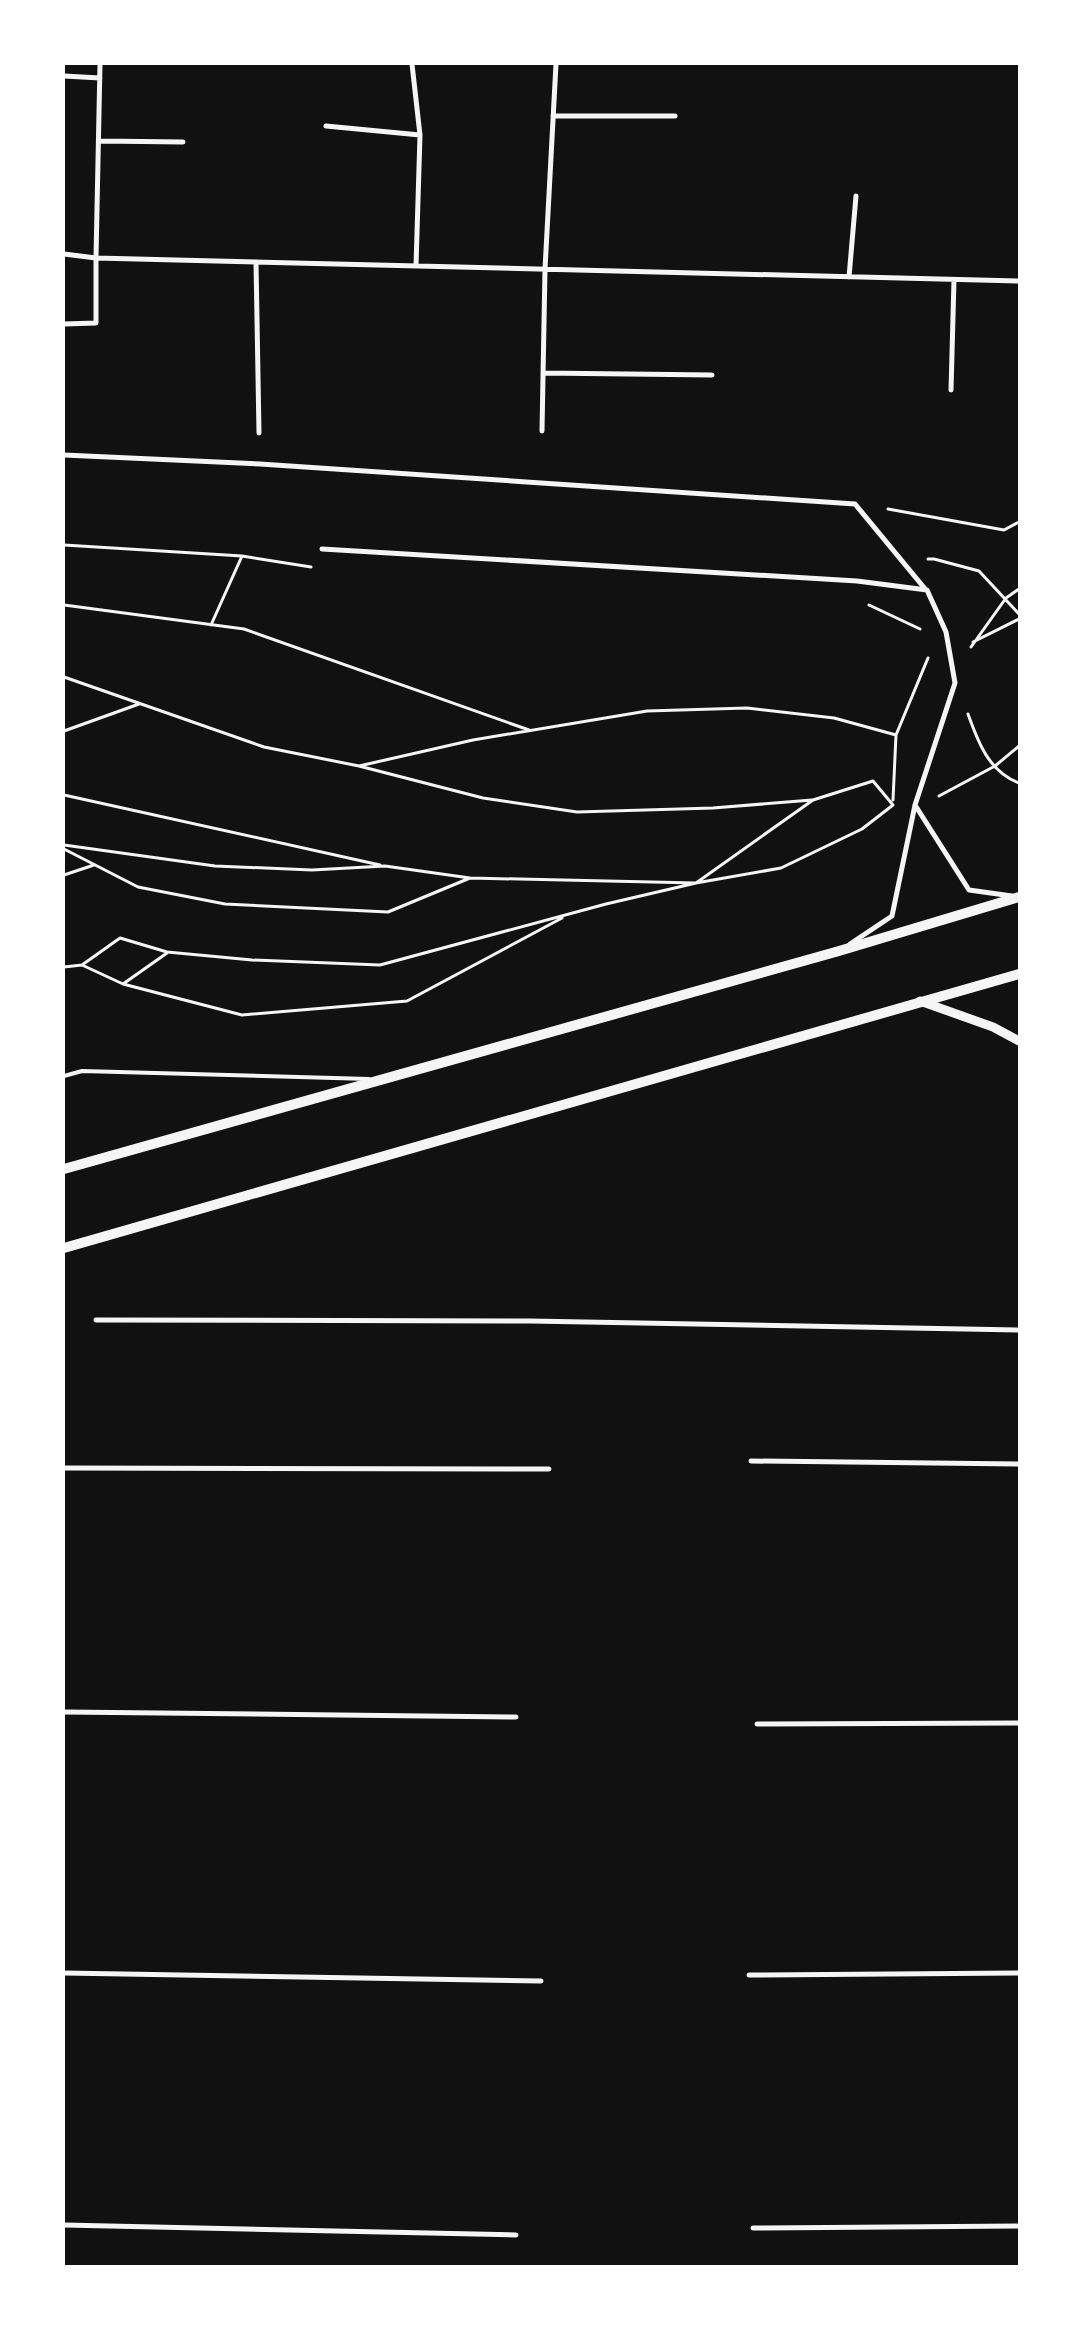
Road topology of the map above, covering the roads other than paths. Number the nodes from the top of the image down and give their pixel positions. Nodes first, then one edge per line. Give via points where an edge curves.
1 (100, 64) edge
2 (412, 64) edge
3 (556, 64) edge
4 (64, 76) edge
5 (100, 78) junction
6 (553, 116) junction
7 (674, 116) dead end
8 (326, 126) dead end
9 (420, 135) junction
10 (99, 141) junction
11 (183, 142) dead end
12 (856, 196) dead end
13 (64, 254) edge
14 (96, 258) junction
15 (256, 262) junction
16 (416, 266) junction
17 (545, 269) junction
18 (849, 277) junction
19 (954, 280) junction
20 (1019, 281) edge
21 (64, 324) edge
22 (543, 373) junction
23 (712, 375) dead end
24 (951, 390) dead end
25 (542, 432) dead end
26 (259, 433) dead end
27 (64, 455) edge
28 (322, 550) dead end
29 (926, 590) junction
30 (915, 805) junction
31 (1018, 897) edge
32 (839, 951) junction
33 (1019, 974) edge
34 (920, 1001) junction
35 (1019, 1041) edge
36 (64, 1076) edge
37 (381, 1080) junction
38 (64, 1169) edge
39 (64, 1248) edge
40 (96, 1320) dead end
41 (1019, 1330) edge
42 (751, 1461) dead end
43 (1019, 1464) edge
44 (64, 1468) edge
45 (549, 1469) dead end
46 (64, 1712) edge
47 (516, 1717) dead end
48 (1019, 1723) edge
49 (757, 1724) dead end
50 (64, 1973) edge
51 (1019, 1974) edge
52 (749, 1975) dead end
53 (541, 1981) dead end
54 (64, 2225) edge
55 (1019, 2226) edge
56 (753, 2228) dead end
57 (516, 2235) dead end

1 - 5 street
2 - 9 street
3 - 6 street
4 - 5 street
5 - 10 street
6 - 7 street
6 - 17 street
8 - 9 street
9 - 16 street
10 - 11 street
10 - 14 street
12 - 18 street
13 - 14 street
14 - 15 street
14 - 21 street via 96,323
15 - 16 street
15 - 26 street
16 - 17 street
17 - 18 street
17 - 22 street
18 - 19 street
19 - 20 street
19 - 24 street
22 - 23 street
22 - 25 street
27 - 29 street via 270,465 855,504
28 - 29 street via 857,582
29 - 30 street via 946,632 955,683
30 - 31 street via 969,890
30 - 32 street via 892,916
31 - 32 main road
32 - 37 main road
33 - 34 main road
34 - 35 street
34 - 39 main road
36 - 37 lane via 82,1071
37 - 38 main road
40 - 41 street via 530,1321
42 - 43 street
44 - 45 street
46 - 47 street
48 - 49 street
50 - 53 street
51 - 52 street
54 - 57 street
55 - 56 street

